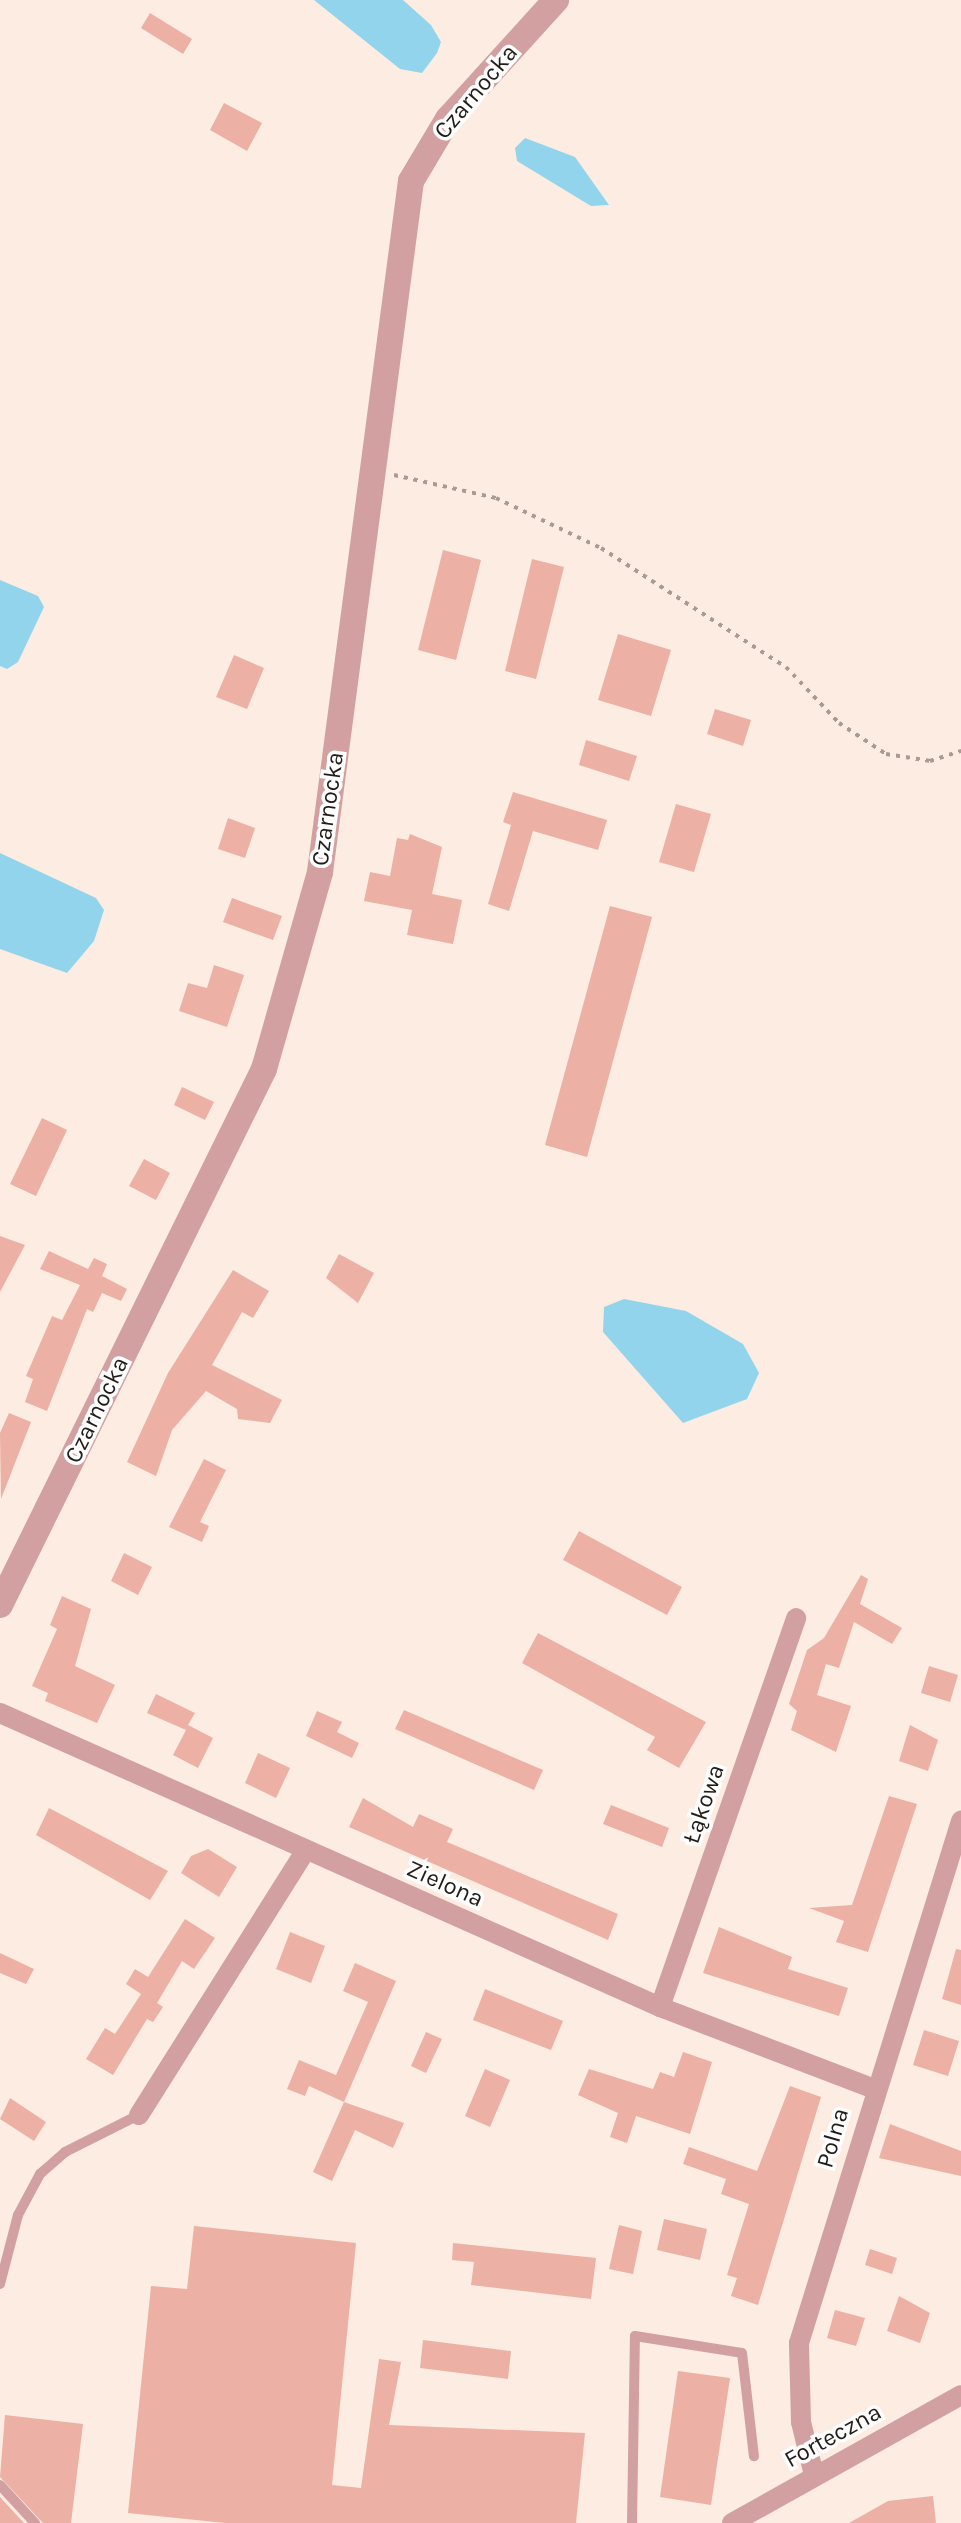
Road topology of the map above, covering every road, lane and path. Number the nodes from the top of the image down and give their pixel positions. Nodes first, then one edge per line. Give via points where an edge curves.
1 (556, 0) edge
2 (372, 470) junction
3 (961, 751) edge
4 (0, 1605) edge
5 (796, 1618) dead end
6 (0, 1713) edge
7 (961, 1821) edge
8 (305, 1851) junction
9 (660, 2007) junction
10 (875, 2089) junction
11 (139, 2115) joint
12 (0, 2284) edge
13 (961, 2395) edge
14 (754, 2456) dead end
15 (814, 2475) junction
16 (0, 2485) edge
17 (35, 2523) edge
18 (632, 2523) edge
19 (732, 2523) edge

1 - 2 street, Czarnocka via 448,119 411,181
2 - 3 path via 496,498 601,548 786,667 839,723 886,754 930,761
2 - 4 street, Czarnocka via 320,872 264,1069
5 - 9 street, Łąkowa
6 - 8 street, Zielona
7 - 10 street, Polna
8 - 9 street, Zielona
8 - 11 street
9 - 10 street, Zielona
10 - 15 street, Polna via 799,2343 801,2422
11 - 12 lane via 65,2152 40,2174 18,2215
13 - 15 street, Forteczna
14 - 18 lane via 742,2353 635,2336
15 - 19 street, Forteczna
16 - 17 lane

